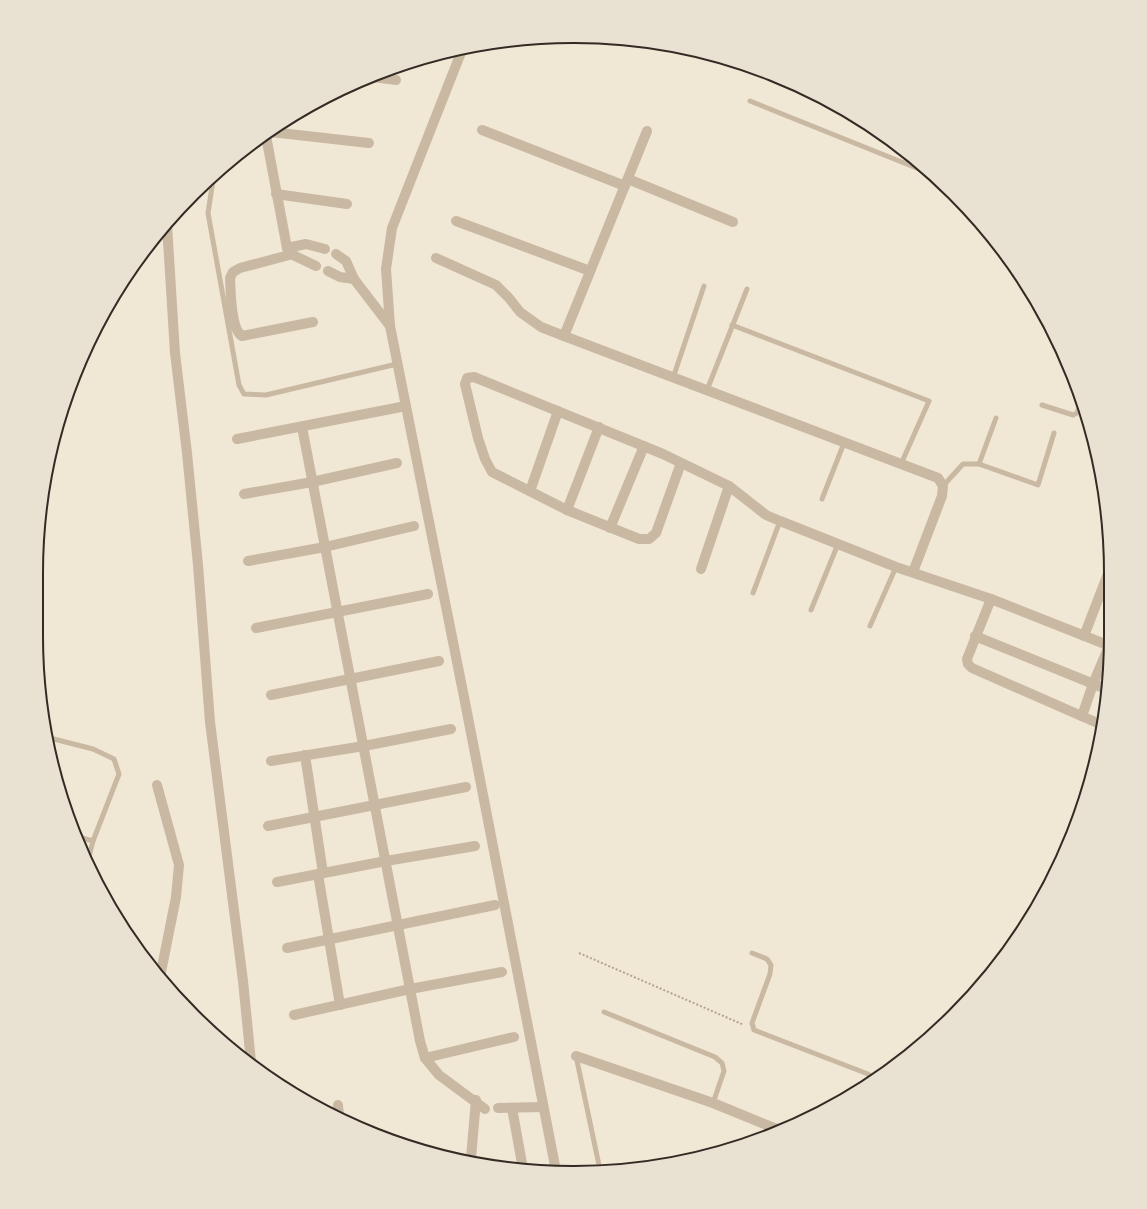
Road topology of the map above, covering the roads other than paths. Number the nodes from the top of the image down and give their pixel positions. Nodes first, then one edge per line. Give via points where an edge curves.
1 (460, 55) edge
2 (383, 78) edge
3 (396, 80) dead end
4 (750, 101) dead end
5 (482, 130) dead end
6 (647, 131) dead end
7 (278, 133) edge
8 (267, 141) edge
9 (369, 143) dead end
10 (915, 168) edge
11 (626, 183) junction
12 (212, 185) edge
13 (276, 194) junction
14 (347, 204) dead end
15 (456, 221) dead end
16 (733, 222) dead end
17 (168, 233) edge
18 (325, 250) dead end
19 (290, 251) junction
20 (336, 254) dead end
21 (436, 258) dead end
22 (316, 266) dead end
23 (328, 271) dead end
24 (590, 272) junction
25 (354, 279) junction
26 (704, 286) dead end
27 (747, 290) dead end
28 (313, 322) dead end
29 (732, 325) junction
30 (390, 326) junction
31 (564, 336) junction
32 (398, 364) junction
33 (673, 378) junction
34 (708, 390) junction
35 (1042, 404) dead end
36 (406, 406) junction
37 (1078, 410) edge
38 (558, 411) junction
39 (996, 418) dead end
40 (302, 427) junction
41 (599, 427) junction
42 (1054, 433) dead end
43 (237, 439) dead end
44 (844, 442) junction
45 (644, 446) junction
46 (397, 463) dead end
47 (681, 463) junction
48 (901, 464) junction
49 (979, 464) junction
50 (312, 482) junction
51 (729, 486) junction
52 (943, 486) junction
53 (530, 491) junction
54 (244, 494) dead end
55 (822, 499) dead end
56 (567, 510) junction
57 (780, 521) junction
58 (414, 526) dead end
59 (610, 528) junction
60 (838, 544) junction
61 (325, 547) junction
62 (248, 561) dead end
63 (896, 567) junction
64 (702, 569) dead end
65 (913, 572) junction
66 (1104, 584) edge
67 (753, 593) dead end
68 (428, 594) dead end
69 (991, 599) junction
70 (812, 610) dead end
71 (338, 613) junction
72 (870, 626) dead end
73 (256, 628) dead end
74 (975, 636) junction
75 (1084, 636) junction
76 (1104, 644) edge
77 (1103, 661) edge
78 (439, 662) dead end
79 (351, 678) junction
80 (1093, 684) junction
81 (1101, 687) edge
82 (271, 695) dead end
83 (1082, 716) junction
84 (1096, 722) edge
85 (451, 729) dead end
86 (53, 739) edge
87 (364, 746) junction
88 (305, 755) junction
89 (271, 761) dead end
90 (157, 785) dead end
91 (466, 787) dead end
92 (375, 805) junction
93 (314, 817) junction
94 (268, 826) dead end
95 (83, 838) edge
96 (93, 841) junction
97 (475, 846) dead end
98 (90, 853) edge
99 (386, 861) junction
100 (320, 874) junction
101 (277, 882) dead end
102 (495, 905) dead end
103 (398, 925) junction
104 (328, 939) junction
105 (287, 948) dead end
106 (752, 953) dead end
107 (162, 969) edge
108 (502, 972) dead end
109 (410, 989) junction
110 (340, 1005) junction
111 (604, 1012) dead end
112 (294, 1015) dead end
113 (514, 1037) dead end
114 (249, 1055) edge
115 (576, 1056) joint
116 (425, 1058) junction
117 (870, 1076) edge
118 (476, 1100) junction
119 (713, 1103) junction
120 (338, 1105) dead end
121 (543, 1107) junction
122 (498, 1108) dead end
123 (512, 1108) junction
124 (485, 1109) dead end
125 (339, 1111) edge
126 (773, 1127) edge
127 (471, 1156) edge
128 (522, 1163) edge
129 (555, 1165) edge
130 (599, 1165) edge

1 - 30 street via 392,228 386,269
2 - 3 street
4 - 10 lane
5 - 11 street
6 - 11 street
7 - 9 street
8 - 13 street
11 - 16 street
11 - 24 street
12 - 32 lane via 208,213 239,385 244,394 266,395
13 - 14 street
13 - 19 street
15 - 24 street
17 - 114 street via 175,353 196,543 210,722 244,981
18 - 19 street via 306,244
19 - 22 street
19 - 28 street via 233,272 230,278 234,325 237,333 242,336
20 - 25 street via 346,261
21 - 31 street via 496,285 520,312 541,327
23 - 25 street via 340,277
24 - 31 street
25 - 30 street
26 - 33 lane
27 - 29 lane
29 - 34 lane
29 - 48 lane via 929,401
30 - 32 street
31 - 33 street
32 - 36 street
33 - 34 street
34 - 44 street
35 - 37 lane via 1073,415
36 - 40 street
36 - 121 street
38 - 41 street
38 - 53 street
38 - 53 street via 474,377 467,378 465,384 478,438 492,472
39 - 49 lane
40 - 43 street
40 - 50 street
41 - 45 street
41 - 56 street
42 - 49 lane via 1038,485
44 - 48 street
44 - 55 lane
45 - 47 street
45 - 59 street
46 - 50 street
47 - 51 street
47 - 59 street via 658,528 649,539 639,539
48 - 52 street via 938,478
49 - 52 lane via 963,464
50 - 54 street
50 - 61 street
51 - 57 street via 766,515
51 - 64 street
52 - 65 street via 942,496
53 - 56 street
56 - 59 street
57 - 60 street
57 - 67 lane
58 - 61 street
60 - 63 street
60 - 70 lane
61 - 62 street
61 - 71 street
63 - 65 street
63 - 72 lane
65 - 69 street
66 - 75 street
68 - 71 street
69 - 74 street
69 - 75 street
71 - 73 street
71 - 79 street
74 - 80 street
74 - 83 street via 967,658 972,668
75 - 76 street
77 - 80 street
78 - 79 street
79 - 82 street
79 - 87 street
80 - 81 street
80 - 83 street
83 - 84 street
85 - 87 street
86 - 96 lane via 93,749 114,759 119,774
87 - 88 street
87 - 92 street
88 - 89 street
88 - 93 street
90 - 107 street via 179,865 176,896
91 - 92 street
92 - 93 street
92 - 99 street
93 - 94 street
93 - 100 street
95 - 96 lane
96 - 98 lane
97 - 99 street
99 - 100 street
99 - 103 street
100 - 101 street
100 - 104 street
102 - 103 street
103 - 104 street
103 - 109 street
104 - 105 street
104 - 110 street
106 - 117 lane via 767,959 771,965 752,1023 754,1030
108 - 109 street
109 - 110 street
109 - 116 street
110 - 112 street
111 - 119 lane via 715,1057 722,1063 724,1070
113 - 116 street
115 - 119 street
115 - 130 lane
116 - 118 street via 439,1075
118 - 124 street
118 - 127 street
119 - 126 street
120 - 125 street
121 - 123 street
121 - 129 street
122 - 123 street
123 - 128 street

